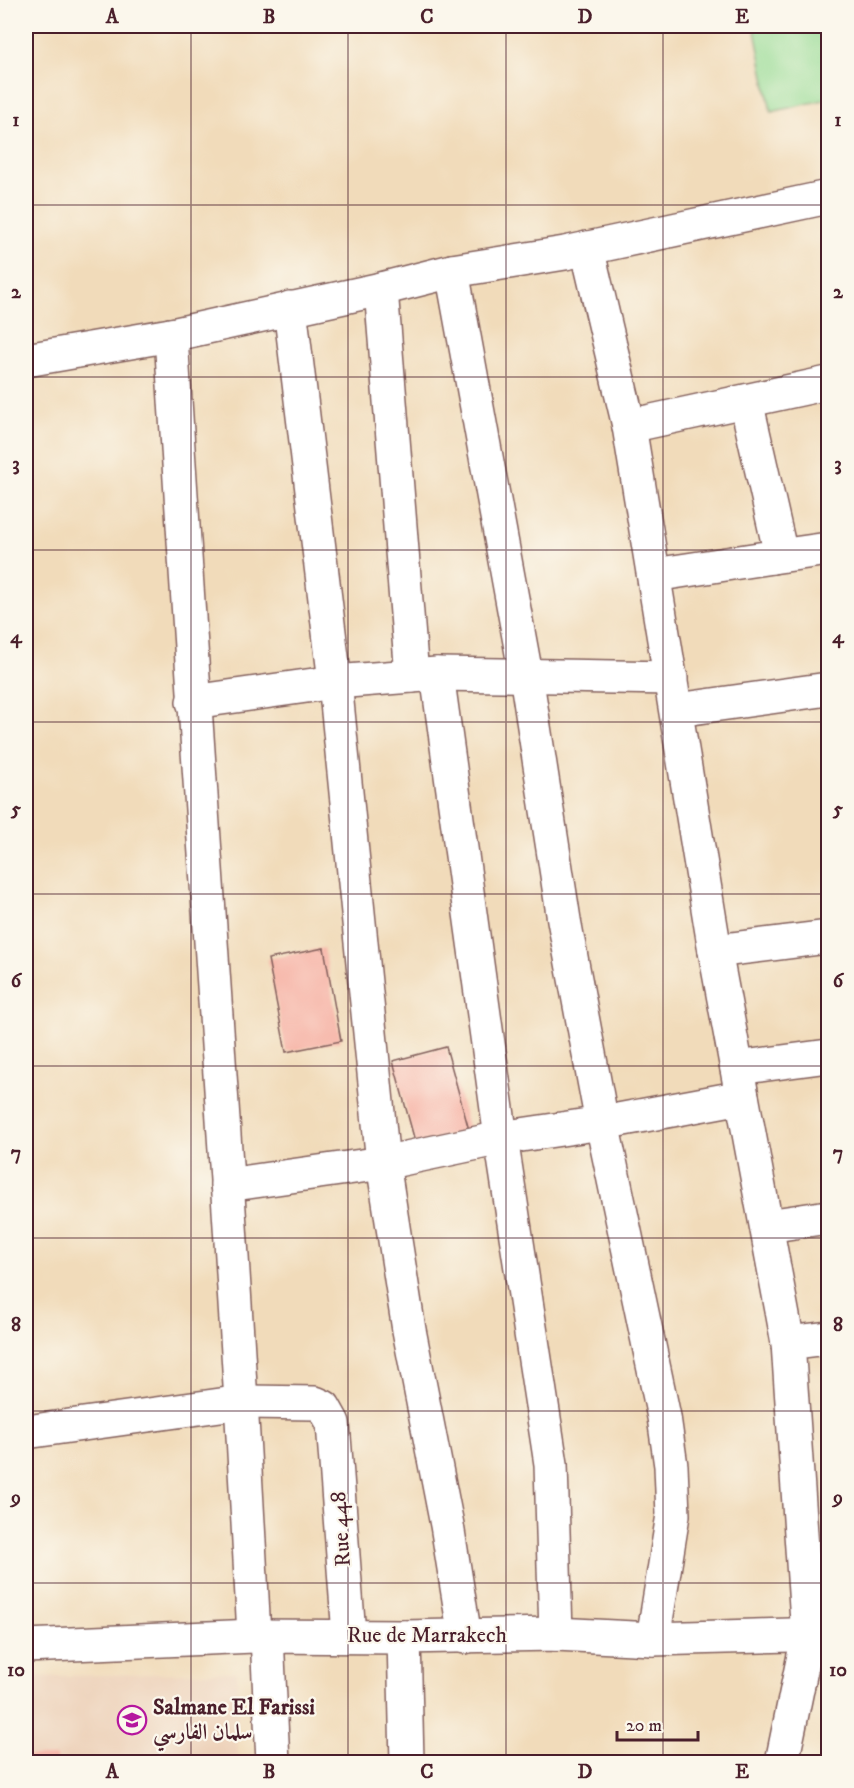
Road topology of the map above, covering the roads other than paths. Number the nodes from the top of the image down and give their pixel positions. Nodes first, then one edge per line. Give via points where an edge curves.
1 (828, 197) edge
2 (587, 248) junction
3 (452, 271) junction
4 (381, 289) junction
5 (290, 309) junction
6 (171, 335) junction
7 (26, 360) edge
8 (828, 383) edge
9 (746, 400) junction
10 (629, 426) junction
11 (828, 549) edge
12 (772, 557) junction
13 (654, 575) junction
14 (425, 675) junction
15 (526, 675) junction
16 (672, 678) junction
17 (335, 682) junction
18 (828, 689) edge
19 (193, 702) junction
20 (677, 710) junction
21 (828, 937) edge
22 (716, 951) junction
23 (828, 1056) edge
24 (740, 1083) junction
25 (602, 1123) junction
26 (501, 1138) junction
27 (383, 1163) junction
28 (227, 1185) junction
29 (828, 1217) edge
30 (767, 1226) junction
31 (828, 1338) edge
32 (788, 1343) junction
33 (242, 1402) junction
34 (26, 1432) edge
35 (556, 1634) junction
36 (349, 1635) junction
37 (818, 1635) edge
38 (260, 1636) junction
39 (404, 1637) junction
40 (465, 1637) junction
41 (653, 1639) junction
42 (26, 1646) edge
43 (273, 1762) edge
44 (408, 1762) edge
45 (782, 1762) edge

1 - 2 street
2 - 3 street
2 - 10 street
3 - 4 street
3 - 15 street
4 - 5 street
4 - 14 street
5 - 6 street
5 - 17 street
6 - 7 street
6 - 19 street
8 - 9 street
9 - 10 street
9 - 12 street via 779,546
10 - 13 street
11 - 12 street
12 - 13 street
13 - 16 street
14 - 15 street
14 - 17 street
14 - 26 street
15 - 16 street
15 - 25 street via 564,920
16 - 20 street
17 - 19 street
17 - 27 street
18 - 20 street
19 - 28 street
20 - 22 street
21 - 22 street
22 - 24 street
23 - 24 street
24 - 25 street
24 - 30 street
25 - 26 street
25 - 41 street via 671,1466 673,1515
26 - 27 street
26 - 35 street via 551,1464
27 - 28 street
27 - 40 street
28 - 33 street
29 - 30 street
30 - 32 street
31 - 32 street
32 - 37 street
33 - 34 street
33 - 36 street, Rue 448 via 315,1403 324,1407 333,1423
33 - 38 street
35 - 40 street, Rue de Marrakech
35 - 41 street, Rue de Marrakech
36 - 38 street, Rue de Marrakech
36 - 39 street, Rue de Marrakech
37 - 41 street, Rue de Marrakech
37 - 45 street
38 - 42 street, Rue de Marrakech
38 - 43 street
39 - 40 street, Rue de Marrakech
39 - 44 street

